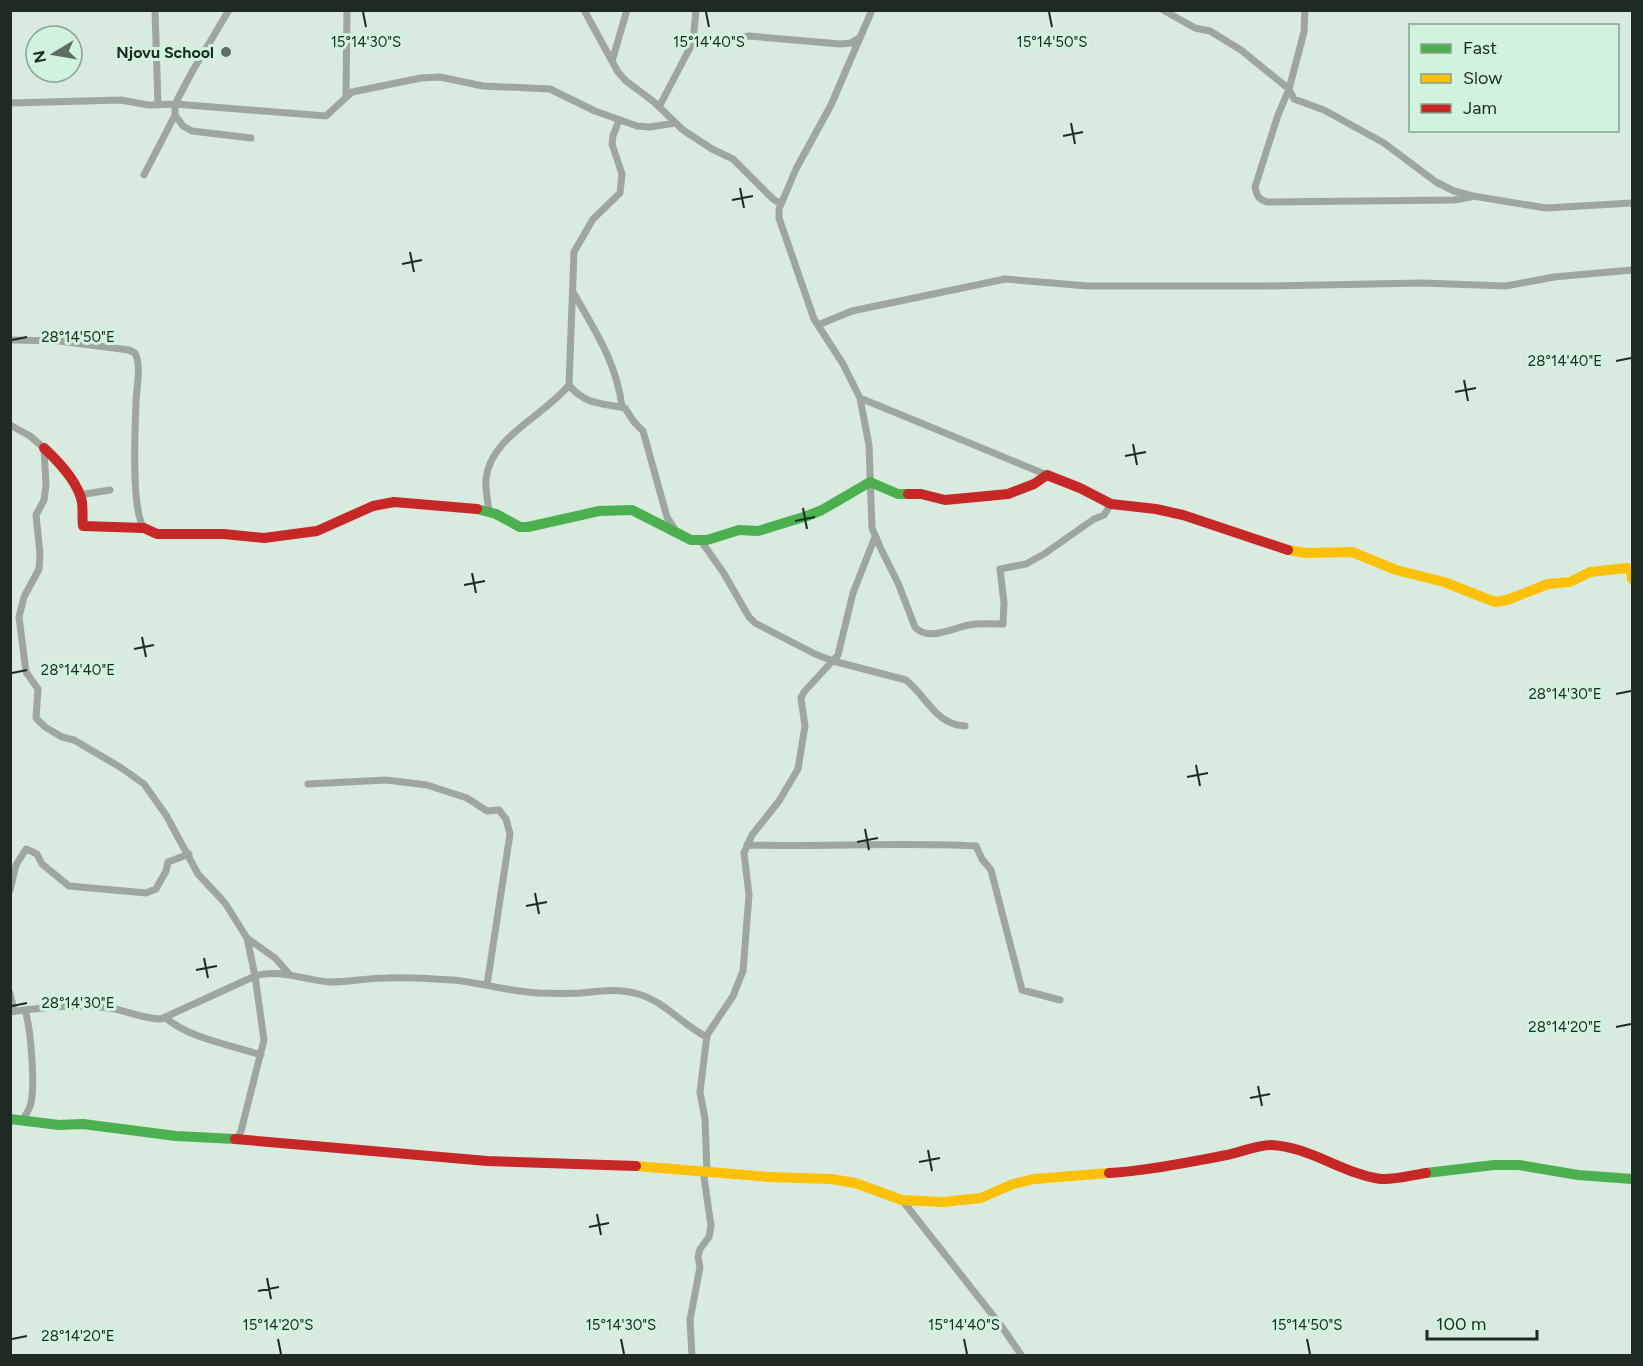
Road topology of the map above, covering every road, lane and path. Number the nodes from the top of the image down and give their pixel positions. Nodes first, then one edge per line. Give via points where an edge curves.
1 (155, 10) edge
2 (229, 10) edge
3 (347, 10) edge
4 (584, 10) edge
5 (627, 10) edge
6 (696, 10) edge
7 (1163, 10) edge
8 (1305, 10) edge
9 (869, 12) edge
10 (859, 38) junction
11 (693, 42) junction
12 (612, 62) junction
13 (1289, 89) junction
14 (346, 96) junction
15 (10, 103) edge
16 (175, 104) junction
17 (158, 105) junction
18 (659, 107) junction
19 (175, 115) junction
20 (619, 120) junction
21 (675, 123) junction
22 (251, 138) dead end
23 (144, 175) dead end
24 (1473, 196) junction
25 (1632, 203) edge
26 (781, 204) junction
27 (1632, 270) edge
28 (572, 291) junction
29 (818, 326) junction
30 (10, 340) edge
31 (569, 385) junction
32 (860, 398) junction
33 (622, 407) junction
34 (10, 425) edge
35 (44, 448) junction
36 (1047, 475) junction
37 (870, 482) junction
38 (110, 490) dead end
39 (79, 495) junction
40 (1111, 504) junction
41 (489, 512) junction
42 (144, 528) junction
43 (677, 532) junction
44 (875, 537) junction
45 (701, 541) junction
46 (1632, 579) edge
47 (833, 661) junction
48 (965, 726) dead end
49 (308, 784) dead end
50 (747, 845) junction
51 (189, 854) junction
52 (10, 890) edge
53 (247, 938) junction
54 (290, 975) junction
55 (255, 976) junction
56 (487, 985) junction
57 (10, 993) edge
58 (1060, 1000) dead end
59 (25, 1010) junction
60 (12, 1011) edge
61 (165, 1018) junction
62 (707, 1037) junction
63 (261, 1055) junction
64 (10, 1119) edge
65 (23, 1120) junction
66 (237, 1139) junction
67 (707, 1172) junction
68 (1632, 1179) edge
69 (902, 1200) junction
70 (692, 1356) edge
71 (1022, 1356) edge

1 - 17 street
2 - 16 street
3 - 14 street
4 - 12 street
5 - 12 street
6 - 11 street
7 - 13 street via 1241,50
8 - 13 street via 1304,32
9 - 10 street
10 - 11 street via 840,44 749,36
10 - 26 street via 831,105
11 - 18 street
12 - 18 street via 626,81
13 - 24 street via 1294,99 1324,110 1384,143 1436,182
13 - 24 street via 1255,187 1261,200 1454,200
14 - 16 street via 326,116
14 - 20 street via 360,90 440,77 483,86 550,89
15 - 17 street via 111,100
16 - 17 street
16 - 19 street
18 - 21 street
19 - 22 street via 192,131
19 - 23 street
20 - 21 street via 644,127
20 - 28 street via 612,144 622,174 620,193 593,219 579,242 573,261
21 - 26 street via 733,159
24 - 25 street via 1546,208
26 - 29 street via 779,218
27 - 29 street via 1506,286 1088,286 1005,279 852,311
28 - 31 street
28 - 33 street via 596,329 617,380
29 - 32 street
30 - 42 street via 59,341 135,353 135,489 138,516
31 - 33 street via 586,401
31 - 41 street via 496,452 485,481
32 - 36 street
32 - 37 street via 869,445
33 - 43 street via 642,431 667,517
34 - 35 street
35 - 39 street via 59,463
35 - 51 street via 46,485 36,515 39,569 24,597 19,617 26,672 38,689 36,718 144,784
36 - 37 street via 1008,494 959,500 898,494
36 - 40 street
37 - 44 street via 870,518
37 - 45 street via 814,514 758,531 730,532
38 - 39 street
39 - 42 street via 83,526
40 - 44 street via 1104,515 1044,554 1026,564 999,569 1003,624 972,625 931,634 919,631
40 - 46 street via 1183,515 1286,550 1352,552 1495,602 1548,584 1570,582 1597,570 1627,567
41 - 42 street via 384,503 317,531 264,538 157,534
41 - 43 street via 528,527 599,511 632,510
43 - 45 street
44 - 47 street
45 - 47 street via 755,623
47 - 48 street via 906,680 939,717
47 - 50 street via 801,698 805,726 798,769
49 - 56 street via 386,780 427,786 467,798 487,811 500,810 510,834
50 - 58 street via 976,846 991,870 1022,990
50 - 62 street via 744,853 749,896 743,971 733,996
51 - 52 street via 168,862 156,889 146,893 69,886 42,864 37,854 26,849 16,865
51 - 53 street via 198,874 225,903
53 - 54 street via 275,958
53 - 55 street
54 - 55 street
54 - 56 street via 326,981 394,978
55 - 61 street
55 - 63 street via 264,1040
56 - 62 street via 521,992 614,989 637,993 670,1009
57 - 60 street
59 - 60 street
59 - 61 street via 93,1007
59 - 65 street via 30,1024 32,1084 31,1104
61 - 63 street via 187,1031
62 - 67 street via 700,1092
63 - 66 street
64 - 65 street
65 - 66 street
66 - 67 street via 487,1161
67 - 69 street via 831,1179
67 - 70 street via 704,1177 711,1226 698,1257 700,1268 690,1320
68 - 69 street via 1520,1165 1382,1179 1324,1158 1268,1145 1129,1173 1023,1181 970,1200
69 - 71 street

